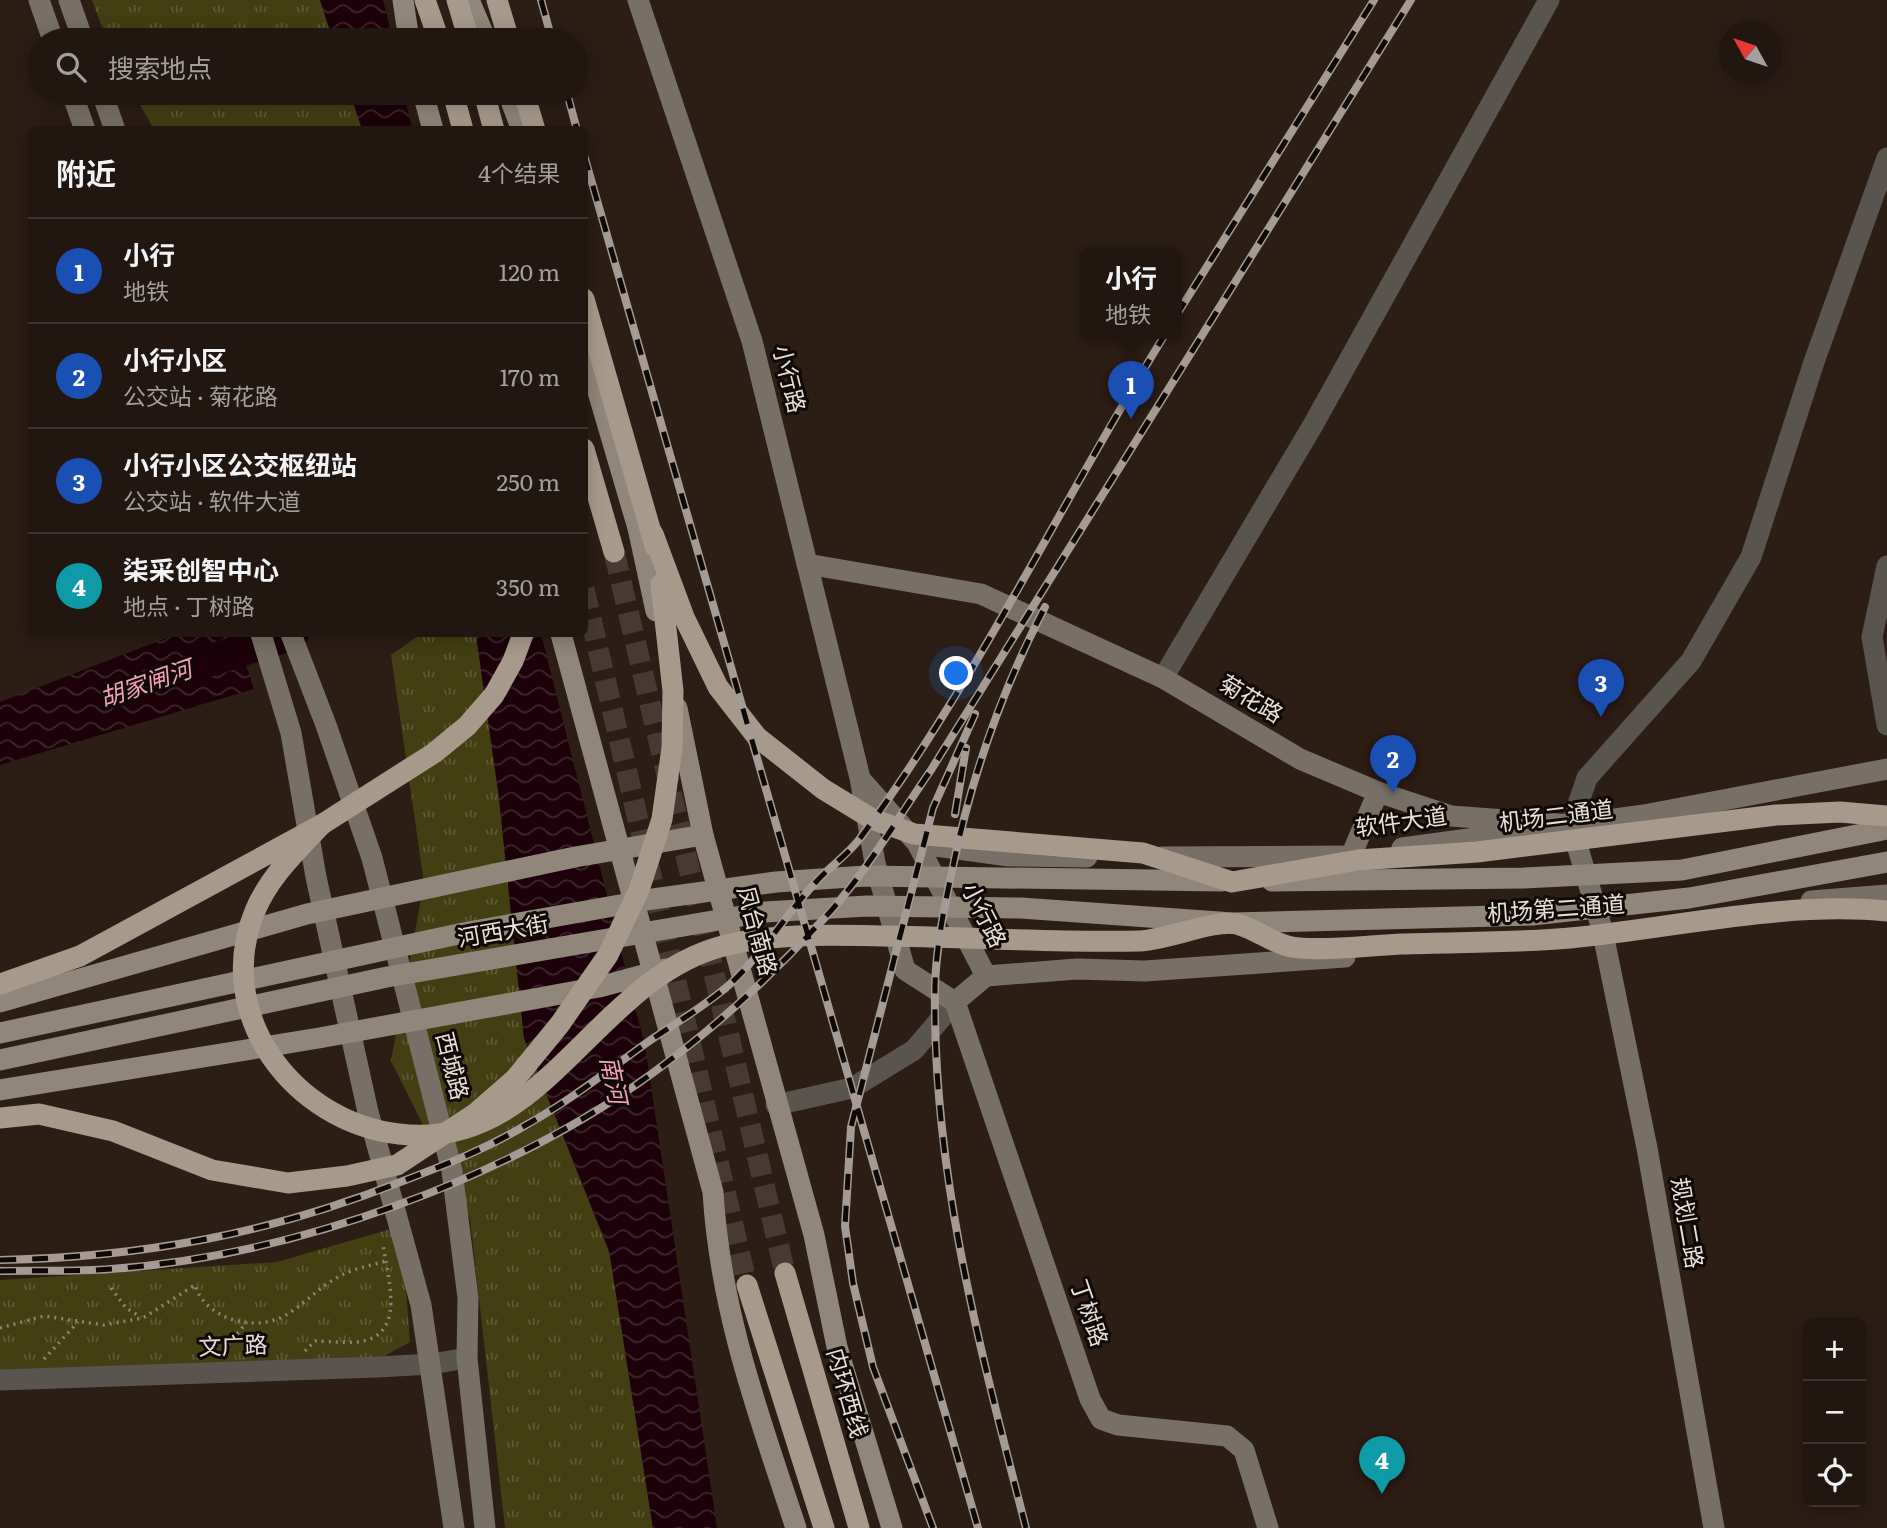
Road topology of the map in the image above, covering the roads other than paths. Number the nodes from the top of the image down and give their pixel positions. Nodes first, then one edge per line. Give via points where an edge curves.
1 (39, 0) edge
2 (69, 0) edge
3 (403, 0) edge
4 (425, 0) edge
5 (457, 0) edge
6 (469, 0) edge
7 (497, 0) edge
8 (638, 0) edge
9 (1549, 0) edge
10 (49, 28) edge
11 (56, 28) edge
12 (76, 28) edge
13 (79, 28) edge
14 (407, 28) edge
15 (435, 28) edge
16 (465, 28) edge
17 (481, 28) edge
18 (505, 28) edge
19 (76, 105) edge
20 (106, 105) edge
21 (426, 105) edge
22 (456, 105) edge
23 (487, 105) edge
24 (513, 105) edge
25 (528, 105) edge
26 (84, 126) edge
27 (114, 126) edge
28 (432, 126) edge
29 (462, 126) edge
30 (493, 126) edge
31 (520, 126) edge
32 (534, 126) edge
33 (1887, 158) edge
34 (588, 313) edge
35 (588, 358) edge
36 (588, 463) edge
37 (653, 534) junction
38 (614, 552) tunnel mouth
39 (807, 564) junction
40 (1887, 566) edge
41 (262, 637) edge
42 (292, 637) edge
43 (522, 637) edge
44 (562, 637) edge
45 (1163, 678) junction
46 (1887, 725) edge
47 (1887, 769) edge
48 (860, 778) junction
49 (1378, 792) junction
50 (1887, 816) edge
51 (321, 825) junction
52 (1571, 825) junction
53 (1887, 829) edge
54 (703, 835) junction
55 (917, 843) junction
56 (622, 850) junction
57 (1351, 856) junction
58 (1887, 862) edge
59 (1232, 881) junction
60 (1887, 895) edge
61 (1887, 911) edge
62 (1233, 923) junction
63 (1602, 929) junction
64 (737, 952) junction
65 (654, 971) junction
66 (986, 976) junction
67 (0, 984) edge
68 (0, 1002) edge
69 (955, 1002) junction
70 (0, 1033) edge
71 (0, 1060) edge
72 (0, 1090) edge
73 (776, 1105) junction
74 (0, 1118) edge
75 (785, 1273) tunnel mouth
76 (747, 1285) tunnel mouth
77 (467, 1358) junction
78 (432, 1364) junction
79 (0, 1380) edge
80 (454, 1528) edge
81 (485, 1528) edge
82 (796, 1528) edge
83 (824, 1528) edge
84 (859, 1528) edge
85 (892, 1528) edge
86 (1268, 1528) edge
87 (1714, 1528) edge

1 - 10 street
2 - 13 street
3 - 14 main road
4 - 15 highway
5 - 16 highway
6 - 17 main road
7 - 18 highway
8 - 39 street, 小行路 via 752,341
9 - 45 street via 1313,425
11 - 12 street via 59,20 68,20
19 - 26 street
20 - 27 street
21 - 28 main road
22 - 29 highway
23 - 30 highway
24 - 31 main road
25 - 32 highway
33 - 52 street via 1751,557 1691,661 1587,778
34 - 37 highway
35 - 54 main road, 凤台南路 via 638,528
36 - 38 highway
37 - 59 highway via 684,617 718,687 757,737 823,789 872,819 914,834 1143,853
37 - 74 highway via 668,620 673,691 672,748 662,818 639,890 608,955 515,1079 476,1113 397,1165 288,1183 212,1170 113,1131 38,1114
39 - 45 street, 菊花路 via 981,594
39 - 48 street, 小行路
40 - 46 street via 1872,637
41 - 78 street via 291,733 316,877 365,1099 421,1305
42 - 77 street, 西城路 via 372,858 452,1171 467,1298
43 - 51 highway via 494,695 467,726 434,753
44 - 56 main road
45 - 49 street, 菊花路 via 1300,759
47 - 52 street, 软件大道
48 - 55 street, 小行路
48 - 69 street, 小行路 via 875,863 905,970
49 - 52 street, 菊花路 via 1451,816
49 - 57 street
50 - 59 highway, 机场二通道 via 1840,812 1776,815 1477,852 1358,860
51 - 62 highway via 273,878 254,911 241,969 244,999 273,1060 297,1088 366,1128 403,1135 454,1135 515,1107 643,986 724,946 839,935 1145,941
51 - 67 highway via 80,956
52 - 57 street, 软件大道
52 - 63 street
53 - 59 main road via 1682,870 1524,878
54 - 56 main road
54 - 64 main road, 凤台南路
55 - 57 street, 软件大道 via 1009,856
55 - 66 street, 小行路
56 - 65 main road
56 - 68 main road via 307,914
58 - 62 main road via 1689,898 1532,915
59 - 70 main road, 河西大街 via 866,876 776,883 653,899 342,958
60 - 63 street
61 - 62 highway, 机场第二通道 via 1856,908 1767,915 1566,938 1291,947
62 - 71 main road, 河西大街 via 1021,908 867,906 765,912 387,977
63 - 66 street via 1395,954 1145,971
63 - 87 street, 规划二路 via 1647,1148
64 - 65 main road
64 - 73 main road, 凤台南路
65 - 72 main road via 599,987 319,1038
65 - 82 main road via 713,1192 716,1248 735,1340
66 - 69 street
69 - 73 street via 915,1050 852,1088
69 - 86 street, 丁树路 via 1101,1419 1118,1425 1227,1436 1244,1450
73 - 85 main road, 凤台南路 via 814,1235 838,1347
75 - 84 highway, 内环西线
76 - 83 highway
77 - 78 street, 文广路
77 - 81 street, 西城路
78 - 79 street, 文广路
78 - 80 street

